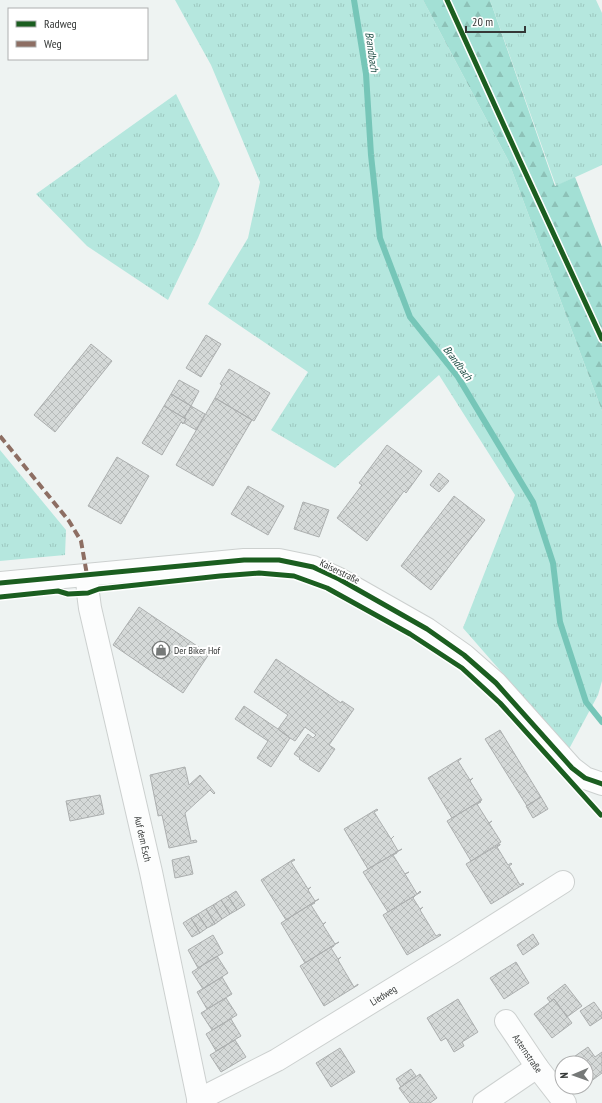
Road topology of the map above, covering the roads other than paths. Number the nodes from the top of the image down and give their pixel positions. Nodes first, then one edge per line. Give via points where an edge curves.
1 (87, 575) junction
2 (0, 583) edge
3 (602, 784) edge
4 (563, 882) dead end
5 (506, 1021) dead end
6 (537, 1067) junction
7 (199, 1102) edge
8 (484, 1103) edge
9 (565, 1103) edge

1 - 2 street, Kaiserstraße
1 - 3 street, Kaiserstraße via 244,560 279,560 313,567 427,629 464,655 496,683 572,768 585,778
1 - 7 street, Auf dem Esch via 90,608 151,872
4 - 7 street, Liedweg via 278,1060
5 - 6 street, Asternstraße
6 - 8 street
6 - 9 street, Asternstraße

